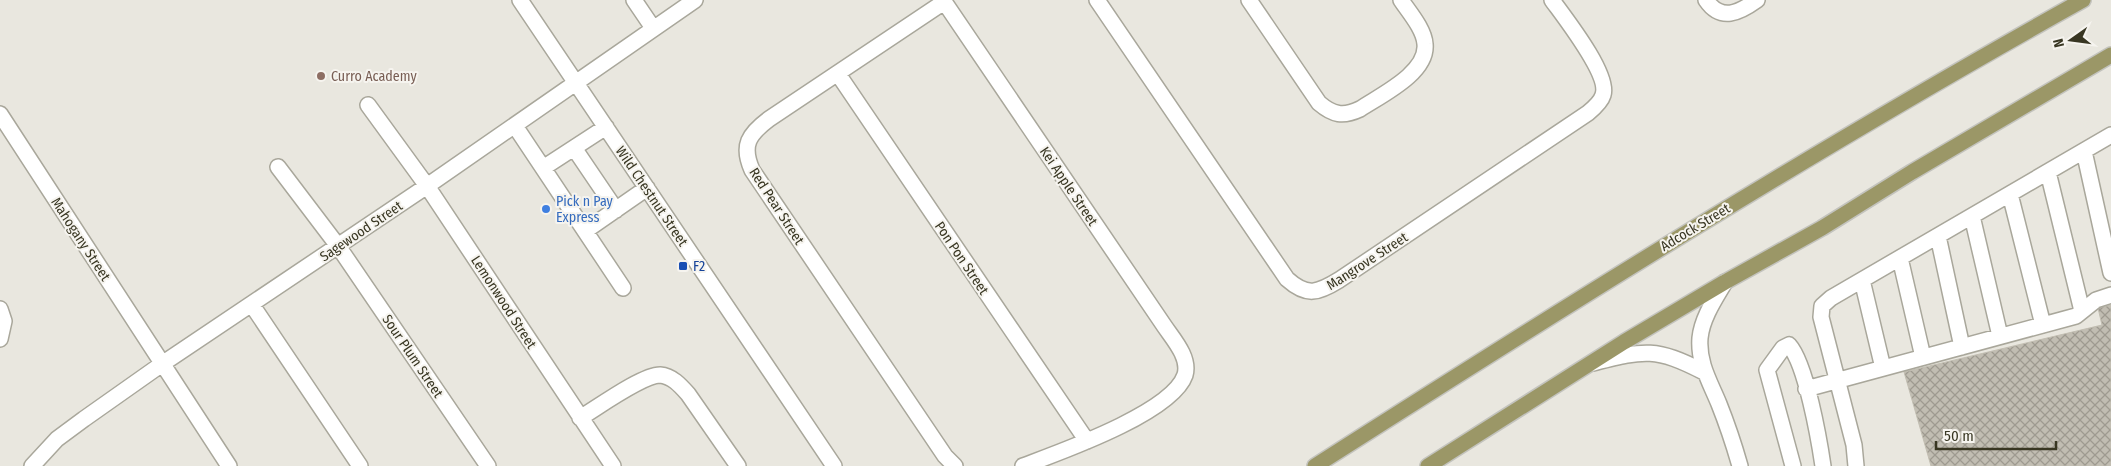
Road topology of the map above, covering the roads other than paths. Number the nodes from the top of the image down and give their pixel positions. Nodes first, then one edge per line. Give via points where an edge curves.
1 (520, 0) edge
2 (634, 0) edge
3 (694, 0) edge
4 (1097, 0) edge
5 (1249, 0) edge
6 (1401, 0) edge
7 (1552, 0) edge
8 (1706, 0) edge
9 (1757, 0) edge
10 (2083, 0) edge
11 (943, 1) edge
12 (653, 28) junction
13 (2111, 55) edge
14 (838, 74) junction
15 (576, 83) junction
16 (368, 105) dead end
17 (0, 114) edge
18 (515, 126) junction
19 (606, 127) junction
20 (2111, 136) edge
21 (574, 148) junction
22 (2084, 151) junction
23 (278, 166) dead end
24 (544, 168) junction
25 (2048, 172) junction
26 (427, 186) junction
27 (647, 188) junction
28 (2010, 194) junction
29 (616, 210) junction
30 (1972, 216) junction
31 (585, 231) junction
32 (1938, 236) junction
33 (338, 246) junction
34 (1900, 258) junction
35 (2111, 273) edge
36 (1862, 280) junction
37 (1724, 282) junction
38 (623, 288) dead end
39 (2111, 296) edge
40 (252, 305) junction
41 (0, 309) edge
42 (2082, 312) junction
43 (2043, 325) junction
44 (2000, 336) junction
45 (0, 338) edge
46 (1962, 347) junction
47 (1923, 357) junction
48 (162, 364) junction
49 (1589, 365) junction
50 (1883, 368) junction
51 (1704, 372) junction
52 (1837, 380) junction
53 (1806, 389) junction
54 (580, 418) junction
55 (1086, 441) junction
56 (32, 466) edge
57 (229, 466) edge
58 (360, 466) edge
59 (488, 466) edge
60 (613, 466) edge
61 (738, 466) edge
62 (834, 466) edge
63 (955, 466) edge
64 (1023, 466) edge
65 (1314, 466) edge
66 (1428, 466) edge
67 (1740, 466) edge
68 (1793, 466) edge
69 (1823, 466) edge
70 (1856, 466) edge

1 - 15 street, Wild Chestnut Street
2 - 12 street
3 - 12 street, Sagewood Street
4 - 7 street, Mangrove Street via 1287,279 1295,287 1315,292 1339,280 1598,104 1604,88 1599,69
5 - 6 street via 1319,103 1330,113 1338,114 1360,109 1419,67 1425,43 1422,32
8 - 9 street via 1724,14
10 - 65 main road, Adcock Street via 1748,195
11 - 14 street, Red Pear Street
11 - 55 street, Kei Apple Street via 1183,356 1186,366 1178,387 1122,425
12 - 15 street, Sagewood Street
13 - 37 main road via 1822,228
14 - 55 street, Pon Pon Street
14 - 63 street, Red Pear Street via 754,130 747,150 748,161
15 - 18 street, Sagewood Street
15 - 19 street, Wild Chestnut Street
16 - 26 street, Lemonwood Street
17 - 48 street, Mahogany Street
18 - 24 street
18 - 26 street, Sagewood Street
19 - 21 street
19 - 27 street, Wild Chestnut Street
20 - 22 street
21 - 24 street
21 - 29 street
22 - 25 street
22 - 35 street
23 - 33 street, Sour Plum Street
24 - 31 street
25 - 28 street
25 - 42 street
26 - 33 street, Sagewood Street
26 - 54 street, Lemonwood Street
27 - 29 street
27 - 62 street, Wild Chestnut Street
28 - 30 street
28 - 43 street
29 - 31 street
30 - 32 street
30 - 44 street
31 - 38 street
32 - 34 street
32 - 46 street
33 - 40 street, Sagewood Street
33 - 59 street, Sour Plum Street
34 - 36 street
34 - 47 street
36 - 50 street
36 - 52 street via 1822,306 1821,317
37 - 49 main road
37 - 51 street via 1708,312 1700,337
39 - 42 street via 2096,300
40 - 48 street, Sagewood Street
40 - 58 street
41 - 45 street via 4,321
42 - 43 street
43 - 44 street
44 - 46 street
46 - 47 street
47 - 50 street
48 - 56 street, Sagewood Street via 57,438
48 - 57 street, Mahogany Street
49 - 51 street via 1647,352 1669,356
49 - 66 main road
50 - 52 street
51 - 67 street via 1719,404
52 - 53 street
52 - 70 street via 1854,445
53 - 68 street via 1799,360 1789,345 1783,348 1767,370
53 - 69 street
54 - 60 street, Lemonwood Street
54 - 61 street via 652,376 669,377 688,394
55 - 64 street

